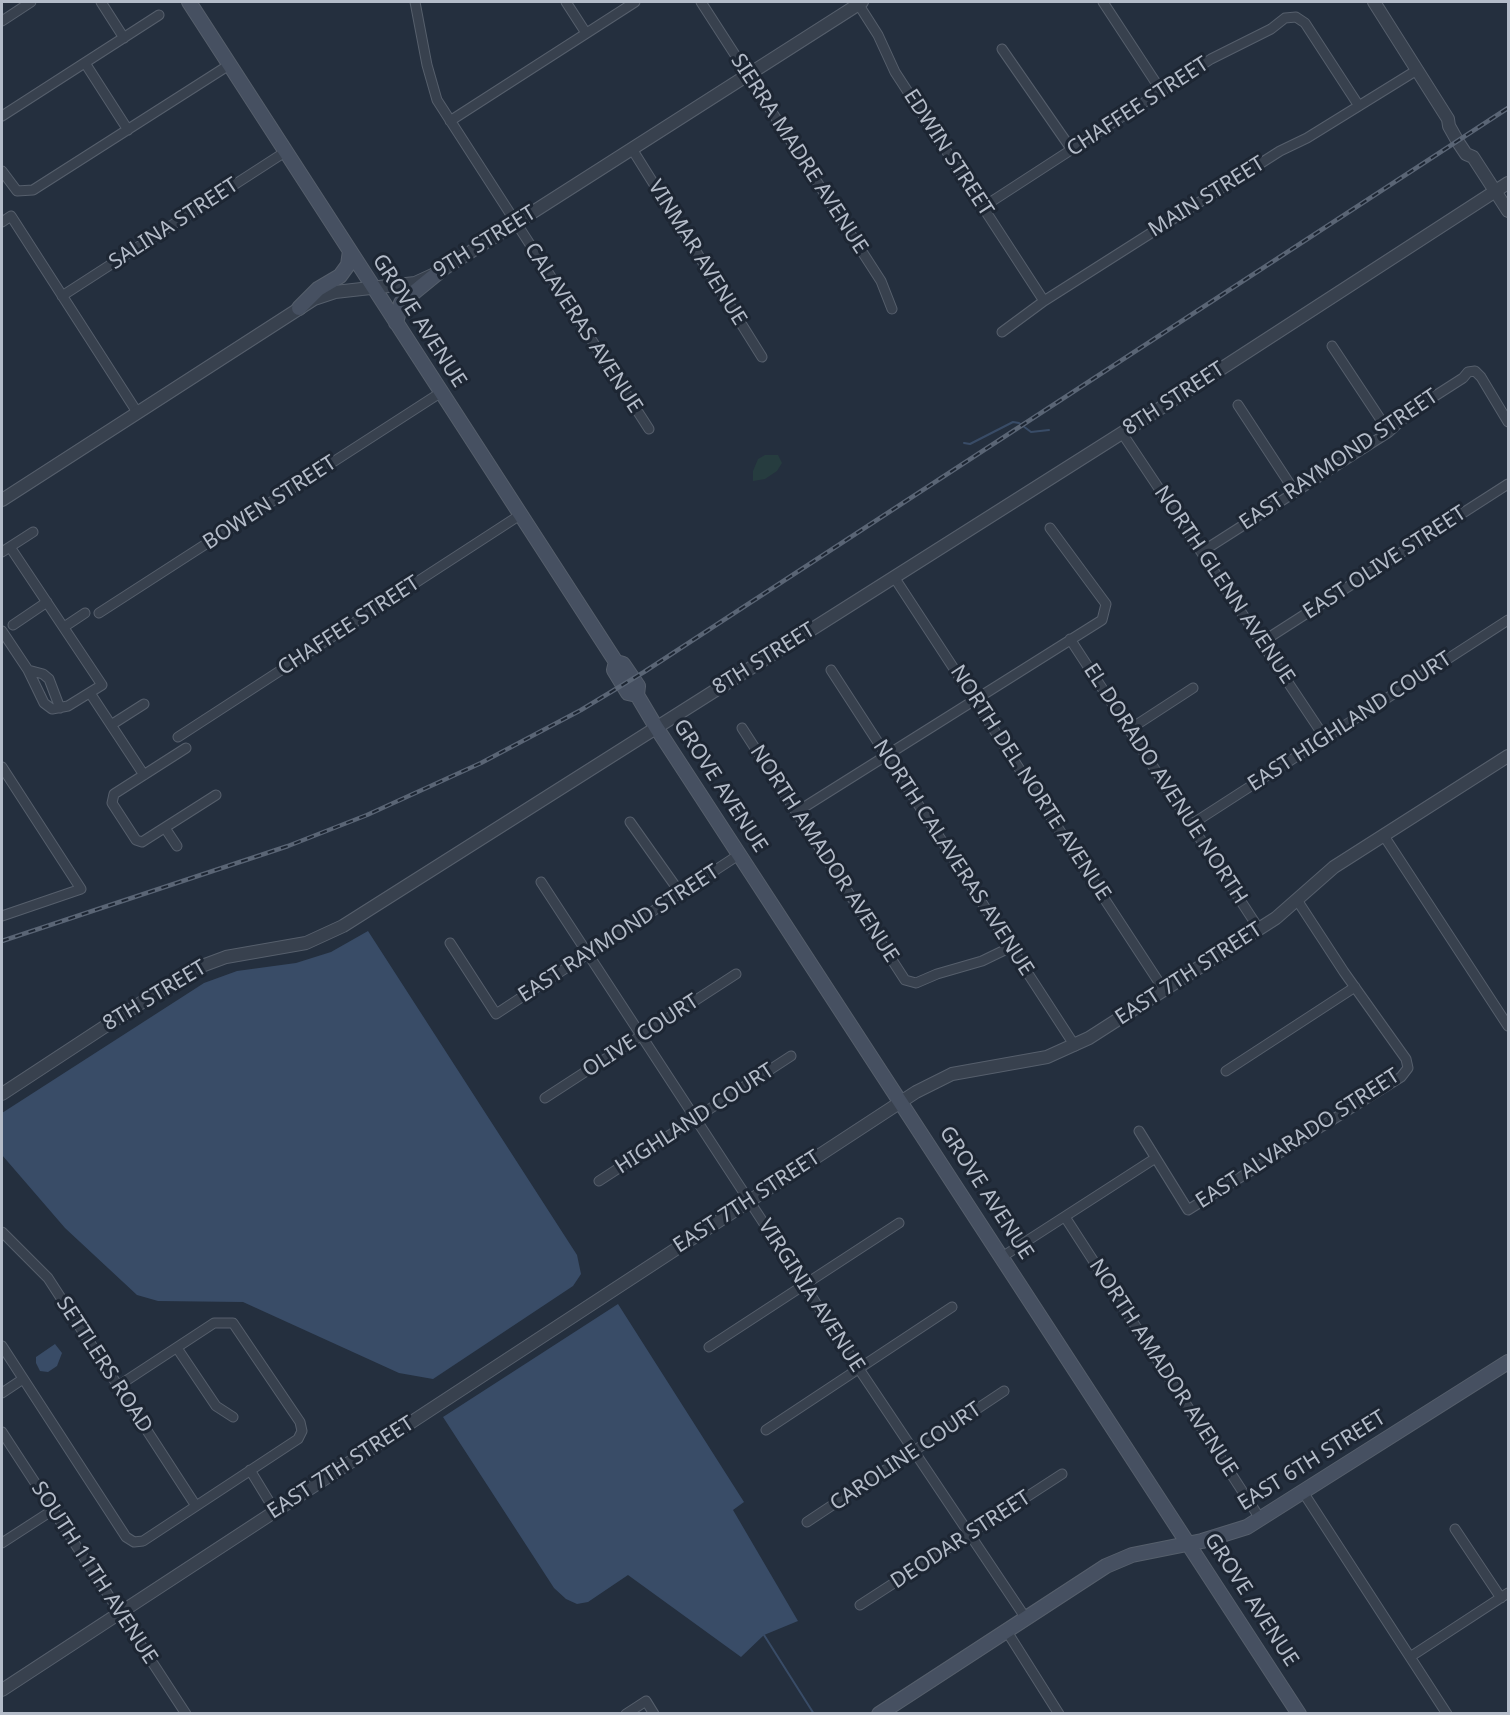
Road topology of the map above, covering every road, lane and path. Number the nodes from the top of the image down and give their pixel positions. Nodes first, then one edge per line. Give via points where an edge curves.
1 (31, 2) edge
2 (101, 2) edge
3 (189, 2) edge
4 (415, 2) edge
5 (566, 2) edge
6 (635, 2) edge
7 (701, 2) edge
8 (859, 2) edge
9 (1103, 2) edge
10 (1374, 2) edge
11 (159, 15) dead end
12 (2, 21) edge
13 (586, 33) junction
14 (124, 38) junction
15 (1002, 49) dead end
16 (85, 63) junction
17 (229, 64) junction
18 (1417, 70) junction
19 (748, 75) junction
20 (1162, 92) junction
21 (1359, 106) junction
22 (2, 116) edge
23 (450, 121) junction
24 (128, 130) junction
25 (632, 149) junction
26 (1072, 150) junction
27 (285, 152) junction
28 (2, 171) edge
29 (1509, 183) edge
30 (1496, 193) junction
31 (983, 207) junction
32 (1509, 211) edge
33 (2, 222) edge
34 (515, 224) junction
35 (350, 252) junction
36 (439, 272) junction
37 (374, 288) junction
38 (62, 296) junction
39 (1044, 301) junction
40 (299, 308) junction
41 (892, 309) dead end
42 (396, 323) junction
43 (1002, 332) dead end
44 (1332, 346) dead end
45 (762, 357) dead end
46 (440, 393) junction
47 (1238, 405) dead end
48 (137, 412) junction
49 (1509, 422) edge
50 (649, 429) dead end
51 (1389, 432) junction
52 (1122, 433) junction
53 (1509, 484) edge
54 (1295, 492) junction
55 (2, 500) edge
56 (520, 515) junction
57 (1050, 528) dead end
58 (33, 532) dead end
59 (10, 547) junction
60 (1203, 551) junction
61 (2, 552) edge
62 (894, 577) junction
63 (47, 602) junction
64 (85, 613) dead end
65 (99, 613) dead end
66 (1509, 620) edge
67 (13, 625) dead end
68 (64, 627) junction
69 (2, 631) edge
70 (1070, 639) junction
71 (1262, 642) junction
72 (28, 670) junction
73 (831, 670) dead end
74 (1194, 688) dead end
75 (51, 690) junction
76 (90, 693) junction
77 (38, 694) junction
78 (976, 699) junction
79 (144, 704) dead end
80 (60, 708) junction
81 (111, 725) junction
82 (656, 727) junction
83 (742, 728) dead end
84 (1130, 729) junction
85 (178, 737) dead end
86 (1325, 738) junction
87 (186, 748) dead end
88 (886, 754) junction
89 (1509, 756) edge
90 (2, 766) edge
91 (144, 775) junction
92 (216, 795) dead end
93 (798, 811) junction
94 (630, 822) dead end
95 (1192, 824) junction
96 (165, 828) junction
97 (1384, 836) junction
98 (177, 846) dead end
99 (740, 854) junction
100 (541, 882) dead end
101 (681, 894) junction
102 (1297, 900) junction
103 (2, 916) edge
104 (1259, 929) junction
105 (450, 943) dead end
106 (1011, 947) junction
107 (589, 954) junction
108 (736, 974) dead end
109 (1355, 987) junction
110 (1164, 990) junction
111 (1509, 1026) edge
112 (641, 1036) junction
113 (1074, 1046) junction
114 (791, 1056) dead end
115 (1226, 1071) dead end
116 (2, 1094) edge
117 (545, 1098) dead end
118 (901, 1101) junction
119 (695, 1118) junction
120 (1138, 1131) dead end
121 (1154, 1159) junction
122 (599, 1181) dead end
123 (749, 1202) junction
124 (1065, 1217) junction
125 (898, 1223) dead end
126 (2, 1232) edge
127 (1002, 1257) junction
128 (804, 1285) junction
129 (952, 1307) dead end
130 (2, 1346) edge
131 (709, 1347) dead end
132 (177, 1348) junction
133 (1509, 1362) edge
134 (859, 1369) junction
135 (23, 1379) junction
136 (118, 1386) junction
137 (1004, 1391) dead end
138 (2, 1393) edge
139 (233, 1417) dead end
140 (765, 1430) dead end
141 (2, 1432) edge
142 (916, 1450) junction
143 (250, 1470) junction
144 (1062, 1474) dead end
145 (1303, 1492) junction
146 (196, 1506) junction
147 (52, 1510) junction
148 (275, 1511) junction
149 (1261, 1520) junction
150 (807, 1522) dead end
151 (1455, 1529) dead end
152 (970, 1533) junction
153 (2, 1543) edge
154 (1189, 1544) junction
155 (1505, 1595) edge
156 (860, 1605) dead end
157 (119, 1613) junction
158 (1025, 1617) junction
159 (1006, 1630) junction
160 (1410, 1657) junction
161 (2, 1690) edge
162 (186, 1713) edge
163 (626, 1713) edge
164 (654, 1713) edge
165 (879, 1713) edge
166 (1058, 1713) edge
167 (1299, 1713) edge
168 (1447, 1713) edge

1 - 12 street
2 - 14 street
3 - 17 main road, GROVE AVENUE
4 - 23 street, CALAVERAS AVENUE via 432,83
5 - 13 street
6 - 13 street
7 - 19 street, SIERRA MADRE AVENUE
8 - 19 street, 9TH STREET
8 - 31 street, EDWIN STREET via 895,72
9 - 20 street
10 - 18 street
11 - 14 street
13 - 23 street
14 - 16 street
15 - 26 street
16 - 22 street
16 - 24 street
17 - 24 street
17 - 27 main road, GROVE AVENUE
18 - 21 street, MAIN STREET
18 - 30 street via 1458,142 1473,157
19 - 25 street, 9TH STREET
19 - 41 street, SIERRA MADRE AVENUE via 880,281
20 - 21 street, CHAFFEE STREET via 1227,50 1285,18 1296,17 1305,23
20 - 26 street, CHAFFEE STREET
21 - 39 street, MAIN STREET via 1280,151
23 - 34 street, CALAVERAS AVENUE
24 - 28 street via 33,190 22,193 13,188
25 - 34 street, 9TH STREET
25 - 45 street, VINMAR AVENUE
26 - 31 street, CHAFFEE STREET
27 - 35 main road, GROVE AVENUE
27 - 38 street, SALINA STREET
29 - 30 street, 8TH STREET
30 - 32 street
30 - 52 street, 8TH STREET
31 - 39 street, EDWIN STREET
33 - 38 street via 11,216
34 - 36 street, 9TH STREET
34 - 50 street, CALAVERAS AVENUE
35 - 37 main road, GROVE AVENUE
35 - 40 main road via 348,265 340,276 318,289
36 - 37 street, 9TH STREET via 415,283
36 - 42 main road via 401,303
37 - 40 street, 9TH STREET via 335,292
37 - 42 main road, GROVE AVENUE
38 - 48 street
39 - 43 street, MAIN STREET
40 - 48 street, 9TH STREET
42 - 46 main road, GROVE AVENUE
44 - 51 street
46 - 56 main road, GROVE AVENUE
46 - 65 street, BOWEN STREET
47 - 54 street
48 - 55 street, 9TH STREET
49 - 51 street, EAST RAYMOND STREET via 1475,371 1467,372 1413,410
51 - 54 street, EAST RAYMOND STREET
52 - 60 street, NORTH GLENN AVENUE
52 - 62 street, 8TH STREET
53 - 71 street, EAST OLIVE STREET
54 - 60 street, EAST RAYMOND STREET
56 - 82 main road, GROVE AVENUE via 616,663 614,670 628,693 637,696
56 - 85 street, CHAFFEE STREET
57 - 70 street via 1106,604 1102,620
58 - 59 street
59 - 61 street
59 - 63 street
60 - 71 street, NORTH GLENN AVENUE
62 - 78 street, NORTH DEL NORTE AVENUE
62 - 82 street, 8TH STREET
63 - 67 street
63 - 68 street
64 - 68 street
66 - 86 street, EAST HIGHLAND COURT
68 - 76 street via 102,685
69 - 72 street
70 - 78 street
70 - 84 street, EL DORADO AVENUE NORTH
71 - 86 street, NORTH GLENN AVENUE
72 - 75 street via 49,679
72 - 77 street
73 - 88 street, NORTH CALAVERAS AVENUE
74 - 84 street
75 - 77 street
75 - 80 street
76 - 80 street
76 - 81 street
77 - 80 street via 44,703
78 - 88 street
78 - 110 street, NORTH DEL NORTE AVENUE
79 - 81 street
81 - 91 street
82 - 99 main road, GROVE AVENUE
82 - 116 street, 8TH STREET via 327,935 284,949 226,957 191,970
83 - 93 street, NORTH AMADOR AVENUE
84 - 95 street, EL DORADO AVENUE NORTH
86 - 95 street, EAST HIGHLAND COURT
87 - 91 street
88 - 93 street
88 - 106 street, NORTH CALAVERAS AVENUE
89 - 97 street, EAST 7TH STREET
90 - 103 street via 81,889
91 - 96 street via 114,794 112,803 136,840 146,841
92 - 96 street
93 - 106 street, NORTH AMADOR AVENUE via 905,980 916,983
94 - 101 street
95 - 104 street, EL DORADO AVENUE NORTH
96 - 98 street
97 - 102 street, EAST 7TH STREET via 1334,867
97 - 111 street
99 - 101 street, EAST RAYMOND STREET
99 - 118 main road, GROVE AVENUE
100 - 107 street, VIRGINIA AVENUE
101 - 107 street, EAST RAYMOND STREET
102 - 104 street, EAST 7TH STREET
102 - 109 street
104 - 110 street, EAST 7TH STREET
105 - 107 street, EAST RAYMOND STREET via 496,1014
106 - 113 street, NORTH CALAVERAS AVENUE
107 - 112 street, VIRGINIA AVENUE
108 - 112 street, OLIVE COURT
109 - 115 street
109 - 121 street, EAST ALVARADO STREET via 1406,1059 1408,1068 1401,1077 1188,1210
110 - 113 street, EAST 7TH STREET
112 - 117 street, OLIVE COURT
112 - 119 street, VIRGINIA AVENUE
113 - 118 street, EAST 7TH STREET via 1025,1062 952,1074
114 - 119 street, HIGHLAND COURT
118 - 123 street, EAST 7TH STREET
118 - 127 main road, GROVE AVENUE
119 - 122 street, HIGHLAND COURT
119 - 123 street, VIRGINIA AVENUE
120 - 121 street
121 - 124 street
123 - 128 street, VIRGINIA AVENUE
123 - 148 street, EAST 7TH STREET
124 - 127 street
124 - 149 street, NORTH AMADOR AVENUE
125 - 128 street
126 - 136 street, SETTLERS ROAD via 45,1274
127 - 154 main road, GROVE AVENUE
128 - 131 street
128 - 134 street, VIRGINIA AVENUE
129 - 134 street
130 - 135 street
132 - 136 street
132 - 139 street via 216,1406
132 - 143 street via 214,1323 233,1323 300,1422 302,1431 298,1439
133 - 145 main road, EAST 6TH STREET
134 - 140 street
134 - 142 street, VIRGINIA AVENUE
135 - 138 street
135 - 146 street via 126,1537 142,1541
136 - 146 street, SETTLERS ROAD
137 - 142 street, CAROLINE COURT
141 - 147 street, SOUTH 11TH AVENUE
142 - 150 street, CAROLINE COURT
142 - 152 street, VIRGINIA AVENUE
143 - 146 street
143 - 148 street
144 - 152 street, DEODAR STREET
145 - 149 main road, EAST 6TH STREET
145 - 160 street
147 - 153 street
147 - 157 street, SOUTH 11TH AVENUE
148 - 157 street, EAST 7TH STREET
149 - 154 main road, EAST 6TH STREET
151 - 155 street
152 - 156 street, DEODAR STREET
152 - 158 street, VIRGINIA AVENUE
154 - 158 main road, EAST 6TH STREET via 1118,1560
154 - 167 main road, GROVE AVENUE
155 - 160 street
157 - 161 street, EAST 7TH STREET
157 - 162 street, SOUTH 11TH AVENUE
158 - 159 main road, EAST 6TH STREET
159 - 165 main road, EAST 6TH STREET
159 - 166 street
160 - 168 street
163 - 164 street via 646,1701

